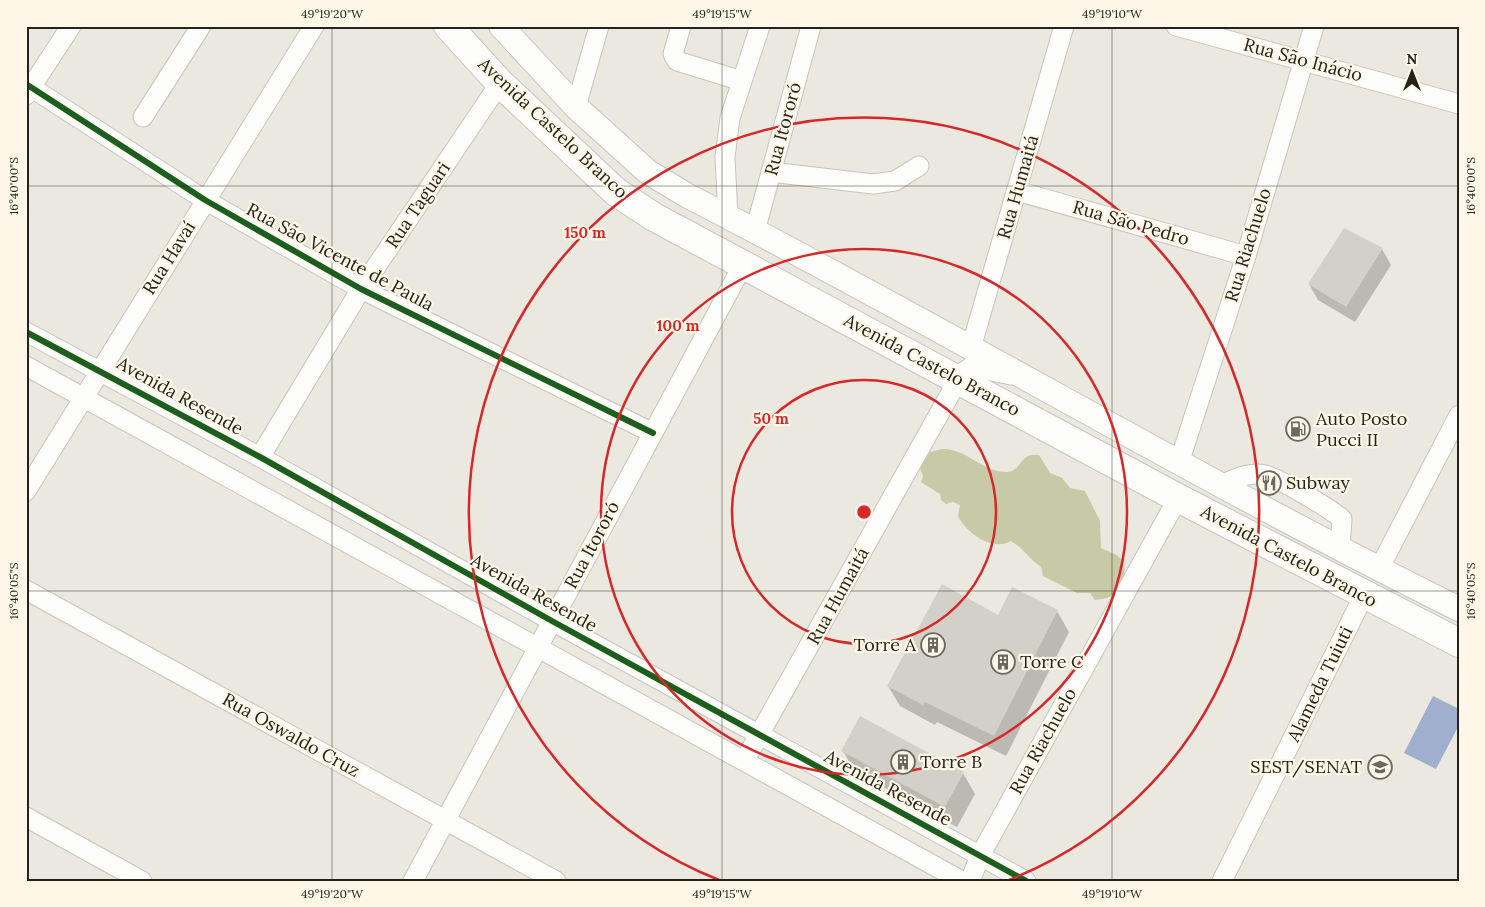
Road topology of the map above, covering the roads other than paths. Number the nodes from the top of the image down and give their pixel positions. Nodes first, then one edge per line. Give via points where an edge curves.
1 (70, 26) edge
2 (201, 26) edge
3 (314, 26) edge
4 (448, 26) edge
5 (501, 26) edge
6 (599, 26) edge
7 (681, 26) edge
8 (760, 26) edge
9 (811, 26) edge
10 (1064, 26) edge
11 (1176, 26) edge
12 (1314, 26) edge
13 (1304, 60) junction
14 (742, 81) junction
15 (500, 83) junction
16 (28, 89) edge
17 (1459, 104) edge
18 (576, 107) junction
19 (142, 117) dead end
20 (919, 166) dead end
21 (772, 172) junction
22 (1017, 191) junction
23 (205, 200) junction
24 (728, 217) junction
25 (755, 230) junction
26 (1246, 256) junction
27 (744, 264) junction
28 (361, 289) junction
29 (26, 332) edge
30 (971, 348) junction
31 (26, 366) edge
32 (100, 370) junction
33 (1025, 378) junction
34 (959, 379) junction
35 (83, 397) junction
36 (180, 413) junction
37 (1459, 415) edge
38 (653, 433) junction
39 (162, 440) junction
40 (260, 457) junction
41 (1179, 463) junction
42 (26, 491) edge
43 (1178, 498) junction
44 (1379, 569) junction
45 (26, 590) edge
46 (1364, 595) junction
47 (1459, 609) edge
48 (552, 621) junction
49 (1459, 643) edge
50 (539, 646) junction
51 (760, 735) junction
52 (745, 760) junction
53 (26, 817) edge
54 (446, 820) junction
55 (981, 854) junction
56 (142, 881) edge
57 (413, 881) edge
58 (556, 881) edge
59 (962, 881) edge
60 (970, 881) edge
61 (1026, 881) edge
62 (1222, 881) edge

1 - 16 street
2 - 19 street
3 - 23 street, Rua Havaí
4 - 15 highway, Avenida Castelo Branco
5 - 18 main road, Avenida Castelo Branco
6 - 18 street
7 - 14 street via 673,54 677,61
8 - 14 street
9 - 21 street, Rua Itororó
10 - 22 street, Rua Humaitá
11 - 13 street, Rua São Inácio
12 - 13 street, Rua Riachuelo
13 - 17 street, Rua São Inácio
13 - 26 street, Rua Riachuelo
14 - 24 street via 730,118 725,157
15 - 27 highway, Avenida Castelo Branco via 616,192 654,217
15 - 28 street, Rua Taguari
16 - 23 street, Rua São Vicente de Paula
18 - 24 main road, Avenida Castelo Branco via 648,172
20 - 21 street via 895,181 873,184
21 - 25 street, Rua Itororó
22 - 26 street, Rua São Pedro
22 - 30 street, Rua Humaitá
23 - 28 street, Rua São Vicente de Paula
23 - 32 street, Rua Havaí
24 - 25 main road, Avenida Castelo Branco
25 - 30 main road, Avenida Castelo Branco
26 - 41 street, Rua Riachuelo
27 - 34 highway, Avenida Castelo Branco
27 - 38 street, Rua Itororó
28 - 38 street, Rua São Vicente de Paula
28 - 40 street, Rua Taguari
29 - 32 street, Avenida Resende
30 - 33 main road, Avenida Castelo Branco
31 - 35 street
32 - 35 street, Rua Havaí
32 - 36 street, Avenida Resende
33 - 34 street via 971,368 964,370
33 - 41 main road, Avenida Castelo Branco
34 - 43 highway, Avenida Castelo Branco
34 - 51 street, Rua Humaitá
35 - 39 street
35 - 42 street, Rua Havaí
36 - 39 street
36 - 40 street, Avenida Resende
37 - 44 street
38 - 48 street, Rua Itororó
39 - 50 street
40 - 48 street, Avenida Resende
41 - 44 main road, Avenida Castelo Branco
43 - 46 highway, Avenida Castelo Branco
43 - 55 street, Rua Riachuelo
44 - 47 main road, Avenida Castelo Branco
45 - 54 street, Rua Oswaldo Cruz
46 - 49 highway, Avenida Castelo Branco
46 - 62 street, Alameda Tuiuti
48 - 50 street, Rua Itororó
48 - 51 street, Avenida Resende
50 - 52 street
50 - 54 street, Rua Itororó
51 - 52 street, Rua Humaitá
51 - 55 street, Avenida Resende
52 - 59 street
53 - 56 street
54 - 57 street, Rua Itororó
54 - 58 street, Rua Oswaldo Cruz
55 - 60 street, Rua Riachuelo
55 - 61 street, Avenida Resende

